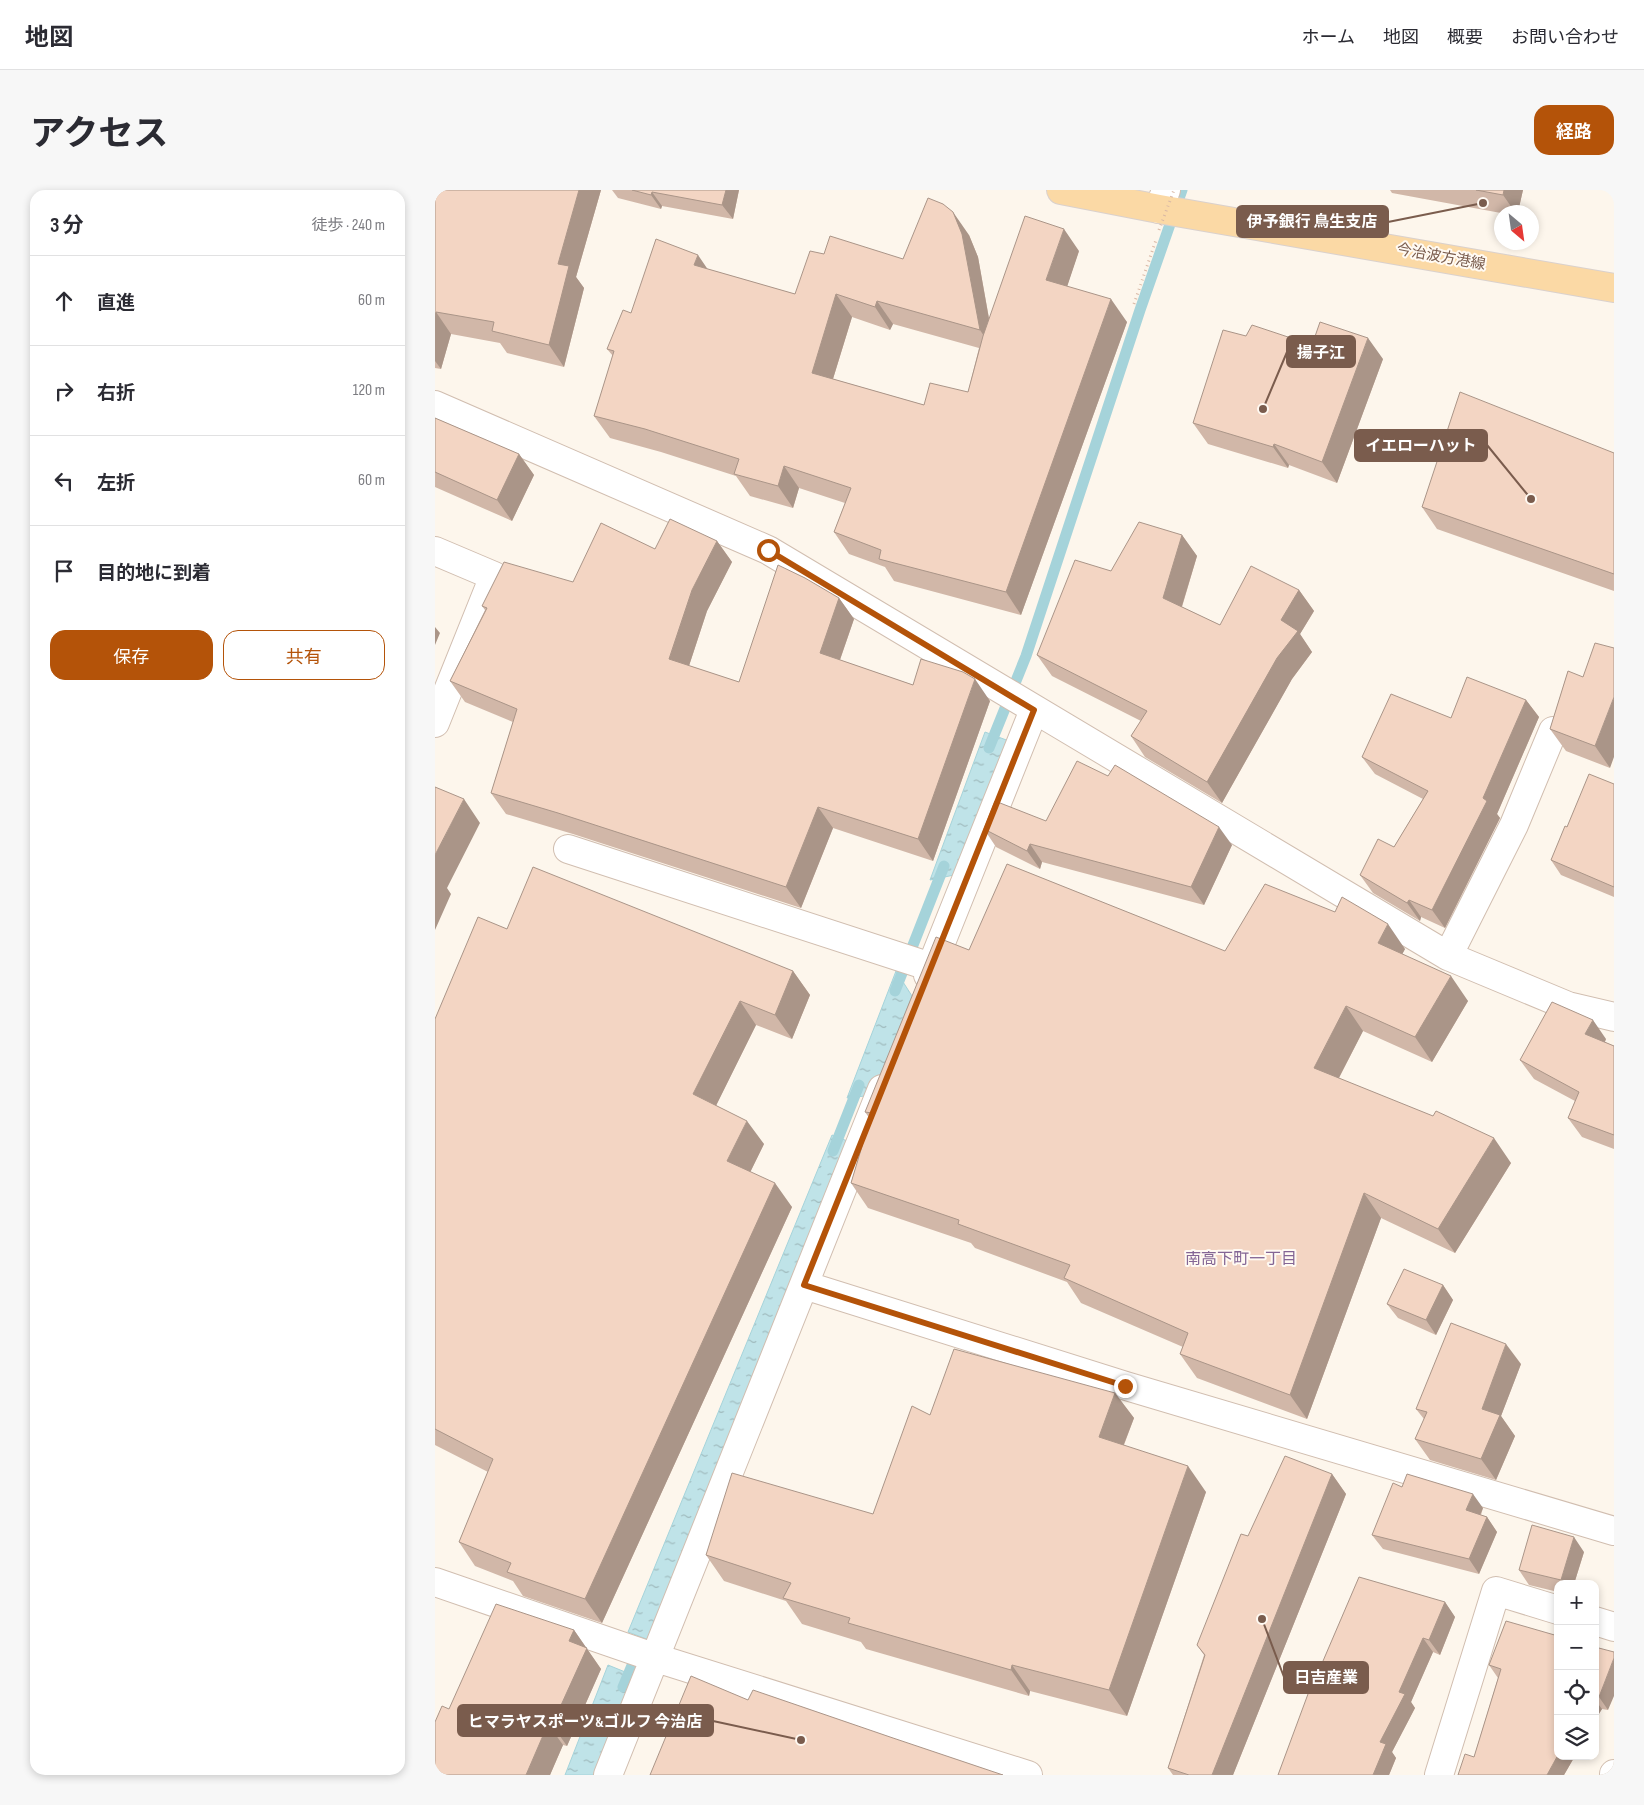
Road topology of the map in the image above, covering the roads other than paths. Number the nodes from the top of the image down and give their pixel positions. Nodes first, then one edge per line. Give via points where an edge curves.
1 (1061, 190) edge
2 (1166, 196) edge
3 (1614, 288) edge
4 (435, 404) edge
5 (435, 551) edge
6 (1034, 710) junction
7 (435, 724) edge
8 (1553, 731) edge
9 (569, 850) dead end
10 (1448, 956) junction
11 (931, 968) junction
12 (920, 995) edge
13 (1614, 1017) edge
14 (891, 1067) edge
15 (804, 1285) junction
16 (1614, 1531) edge
17 (435, 1582) edge
18 (1554, 1609) edge
19 (1599, 1622) edge
20 (1614, 1627) edge
21 (655, 1658) junction
22 (608, 1775) edge
23 (1028, 1775) edge
24 (1439, 1775) edge

1 - 2 main road, 今治波方港線
2 - 3 main road, 今治波方港線
4 - 6 street via 768,550
5 - 7 street via 494,576
6 - 10 street
6 - 11 street
8 - 10 street via 1514,825
9 - 11 street
10 - 13 street via 1568,1006
11 - 12 street
14 - 15 street
15 - 16 street via 1125,1386
15 - 21 street
17 - 21 street
18 - 24 street via 1496,1591
19 - 20 street
21 - 22 street
21 - 23 street

